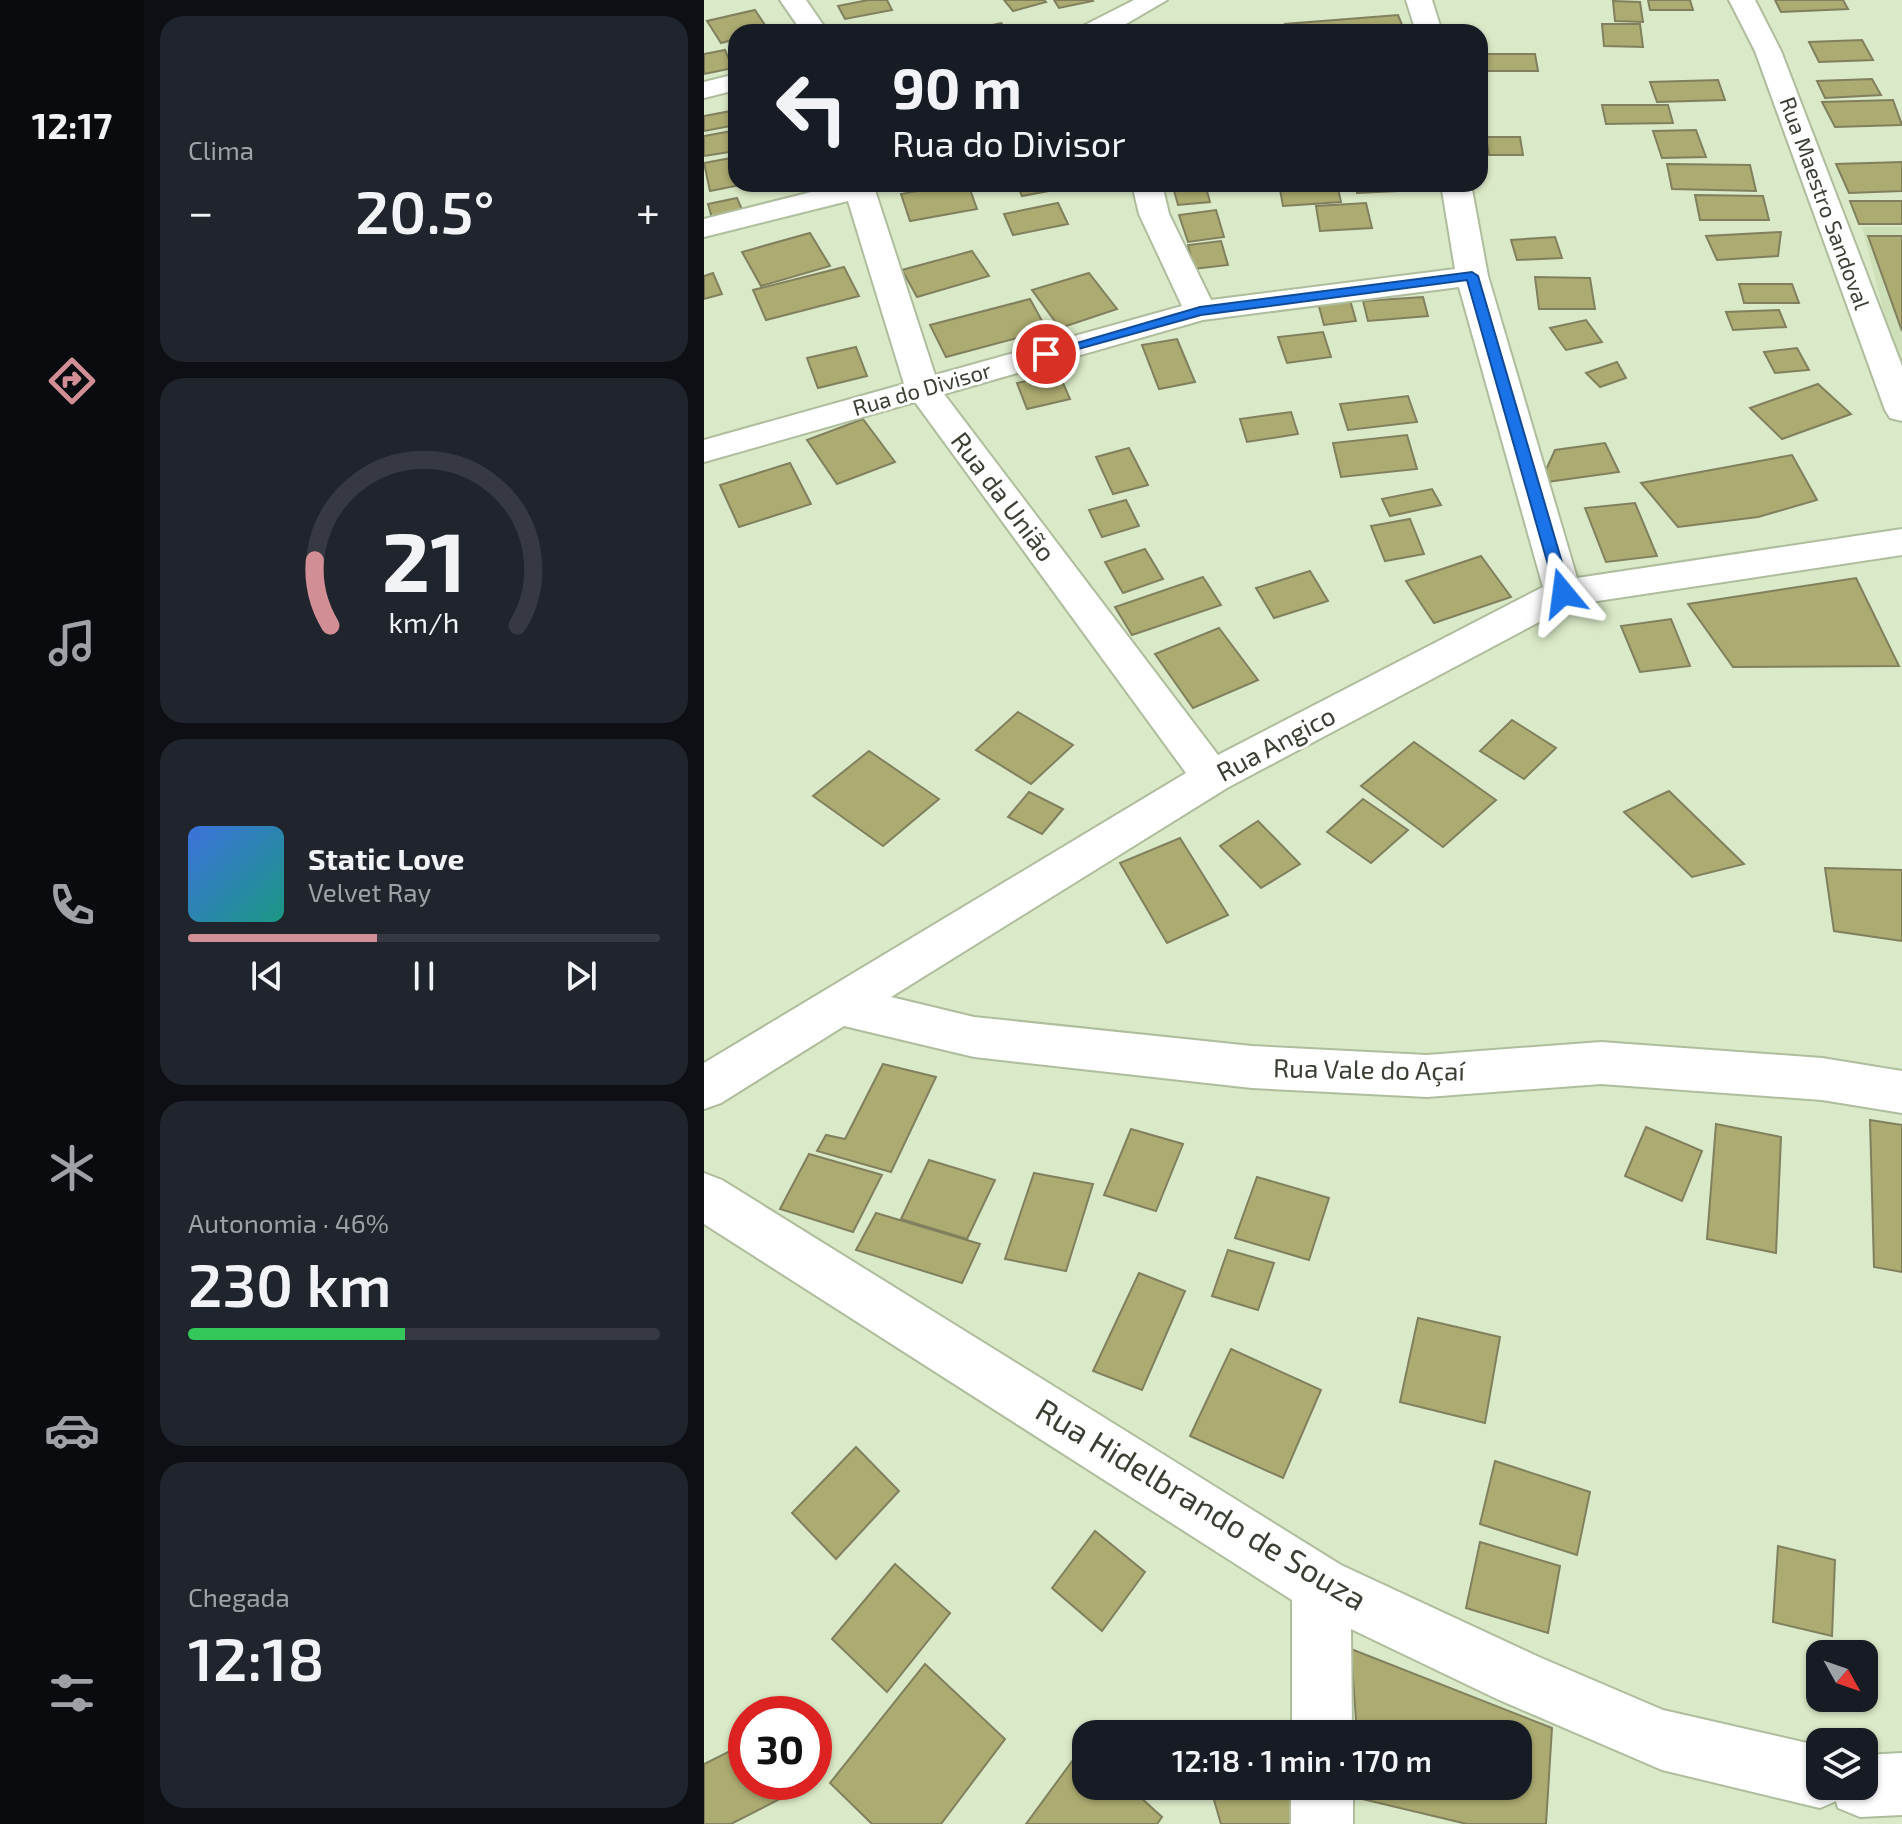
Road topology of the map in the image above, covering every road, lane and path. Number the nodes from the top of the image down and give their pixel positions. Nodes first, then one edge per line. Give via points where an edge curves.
1 (793, 0) edge
2 (1154, 0) edge
3 (1419, 0) edge
4 (1742, 0) edge
5 (810, 24) edge
6 (1108, 24) edge
7 (1426, 24) edge
8 (728, 84) edge
9 (704, 90) edge
10 (837, 192) edge
11 (861, 192) edge
12 (1149, 192) edge
13 (1457, 192) edge
14 (704, 228) edge
15 (1472, 276) junction
16 (1200, 311) junction
17 (922, 388) junction
18 (1902, 410) edge
19 (704, 451) edge
20 (1902, 542) edge
21 (1563, 593) junction
22 (1212, 777) junction
23 (838, 1005) junction
24 (704, 1088) edge
25 (1902, 1092) edge
26 (704, 1196) edge
27 (1321, 1585) junction
28 (1322, 1720) edge
29 (1806, 1774) edge
30 (1902, 1784) edge
31 (1878, 1785) edge
32 (1322, 1800) edge
33 (1322, 1824) edge

1 - 5 street
2 - 6 street
3 - 7 street
4 - 18 street, Rua Maestro Sandoval via 1768,51
8 - 9 street
10 - 14 street
11 - 17 street, Rua da União
12 - 16 street
13 - 15 street
15 - 16 street, Rua do Divisor
15 - 21 street
16 - 17 street, Rua do Divisor
17 - 19 street, Rua do Divisor
17 - 22 street, Rua da União
20 - 21 street, Rua Angico
21 - 22 street, Rua Angico
22 - 23 street, Rua Angico
23 - 24 street, Rua Angico
23 - 25 street, Rua Vale do Açaí via 974,1037 1252,1067 1427,1076 1601,1063 1822,1079
26 - 27 street, Rua Hidelbrando de Souza
27 - 28 street
27 - 29 street, Rua Hidelbrando de Souza via 1662,1740
30 - 31 street
32 - 33 street

